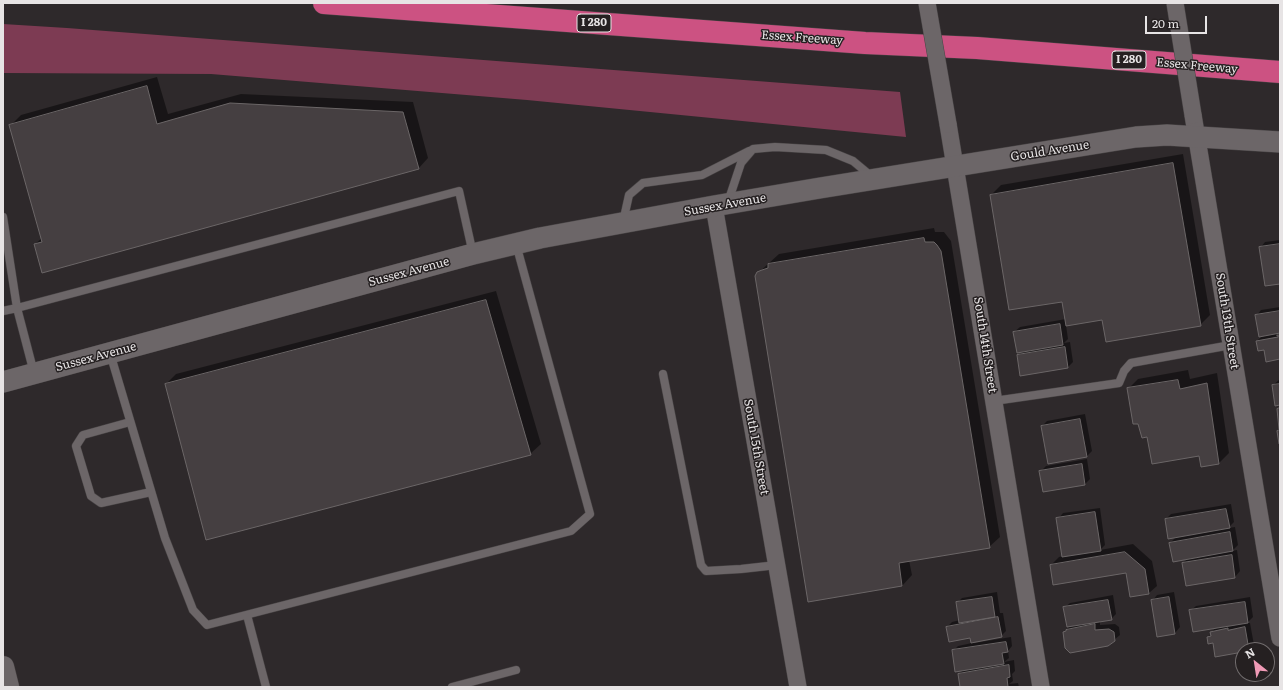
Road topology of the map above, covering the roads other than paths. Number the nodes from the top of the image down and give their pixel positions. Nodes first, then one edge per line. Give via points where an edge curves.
1 (324, 3) edge
2 (927, 3) edge
3 (1175, 3) edge
4 (1280, 72) edge
5 (1197, 136) junction
6 (1280, 142) edge
7 (753, 149) junction
8 (955, 167) junction
9 (875, 179) junction
10 (820, 188) joint
11 (721, 205) junction
12 (3, 217) edge
13 (623, 223) junction
14 (516, 243) junction
15 (473, 254) junction
16 (17, 308) junction
17 (3, 311) edge
18 (1231, 345) junction
19 (110, 353) junction
20 (34, 374) junction
21 (663, 374) dead end
22 (3, 382) edge
23 (994, 401) junction
24 (130, 422) junction
25 (151, 492) junction
26 (777, 565) junction
27 (247, 615) junction
28 (1280, 638) edge
29 (3, 667) edge
30 (516, 670) dead end
31 (8, 687) edge
32 (266, 687) edge
33 (452, 687) edge
34 (798, 687) edge
35 (1041, 687) edge

1 - 4 highway, Essex Freeway / I 280 via 865,43 977,48
2 - 8 street, South 14th Street, bridge
3 - 5 street, South 13th Street, bridge
5 - 6 street, Gould Avenue
5 - 8 street, Gould Avenue via 1136,137
5 - 18 street, South 13th Street
7 - 9 lane via 775,147 826,150 853,161
7 - 11 lane via 741,163
7 - 13 lane via 702,175 643,183 629,195
8 - 9 street, Gould Avenue
8 - 23 street, South 14th Street
9 - 10 street, Gould Avenue
10 - 11 street, Sussex Avenue
11 - 13 street, Sussex Avenue
11 - 26 street, South 15th Street
12 - 16 lane
13 - 14 street, Sussex Avenue
14 - 15 street, Sussex Avenue
14 - 27 lane via 590,514 571,531
15 - 16 lane via 459,191
15 - 19 street, Sussex Avenue
16 - 17 lane
16 - 20 lane
18 - 23 lane via 1131,363 1119,383
18 - 28 street, South 13th Street
19 - 20 street, Sussex Avenue
19 - 24 lane
20 - 22 street, Sussex Avenue
21 - 26 lane via 701,566 706,571
23 - 35 street, South 14th Street
24 - 25 lane
24 - 25 lane via 83,435 76,446 91,496 101,503
25 - 27 lane via 165,538 193,610 207,625
26 - 34 street, South 15th Street
27 - 32 lane
29 - 31 main road
30 - 33 lane

